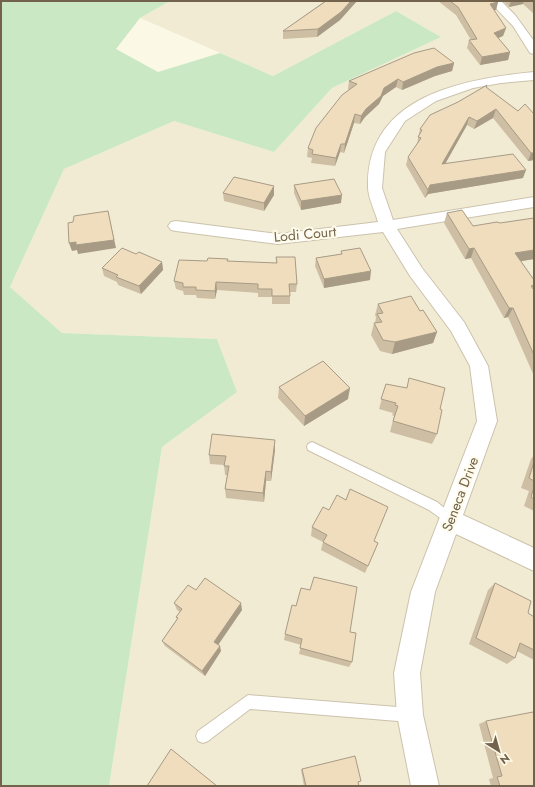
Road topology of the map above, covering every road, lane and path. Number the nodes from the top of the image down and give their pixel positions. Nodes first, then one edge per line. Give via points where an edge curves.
1 (494, 1) edge
2 (534, 51) edge
3 (534, 76) edge
4 (534, 202) edge
5 (176, 226) dead end
6 (387, 226) junction
7 (312, 447) dead end
8 (450, 520) junction
9 (534, 560) edge
10 (410, 715) junction
11 (203, 736) dead end
12 (425, 786) edge

1 - 2 street via 520,27
3 - 6 street, Seneca Drive via 470,85 432,98 400,118 378,152 375,188
4 - 6 street, Lodi Court
5 - 6 street, Lodi Court via 278,239
6 - 8 street, Seneca Drive via 416,272 458,327 479,366 487,421
7 - 8 lane via 433,506
8 - 9 street
8 - 10 street, Seneca Drive via 423,592 407,673
10 - 11 lane via 248,702
10 - 12 street, Seneca Drive via 418,764

